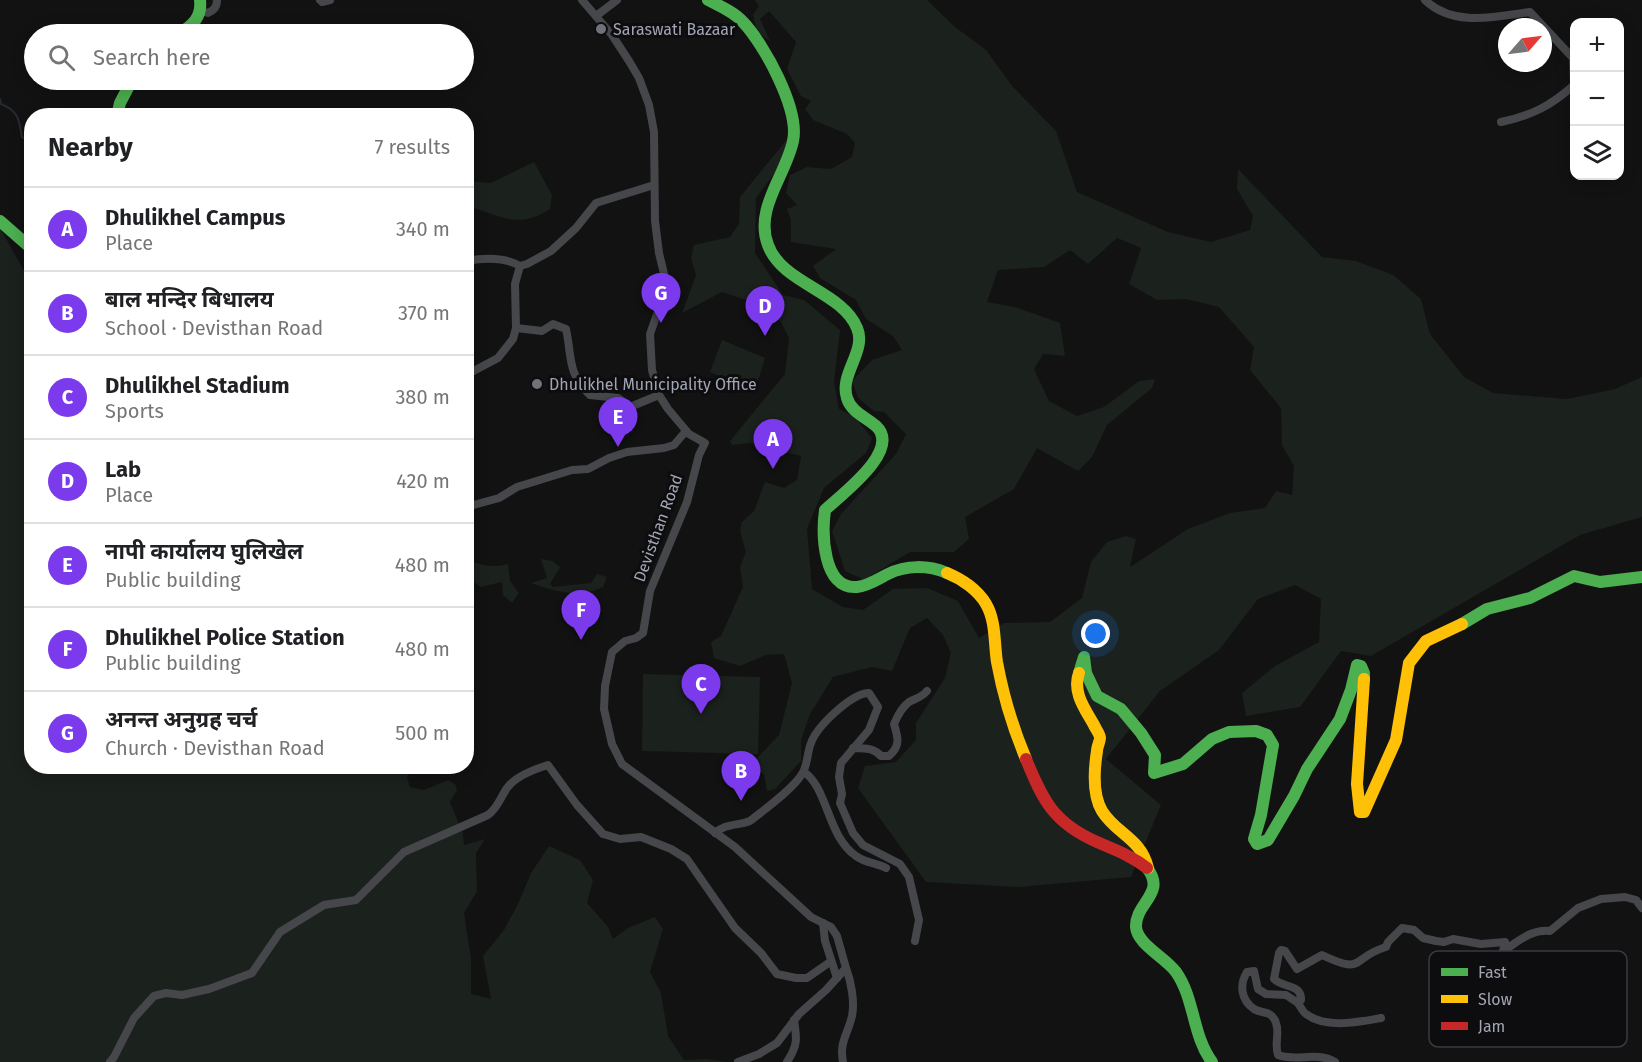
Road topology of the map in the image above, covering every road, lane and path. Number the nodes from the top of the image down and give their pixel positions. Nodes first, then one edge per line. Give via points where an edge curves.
1 (217, 0) edge
2 (320, 0) edge
3 (330, 0) edge
4 (582, 0) edge
5 (617, 0) edge
6 (708, 0) edge
7 (1425, 0) edge
8 (200, 5) edge
9 (596, 16) junction
10 (194, 24) edge
11 (1574, 72) edge
12 (1570, 89) edge
13 (127, 90) edge
14 (119, 108) edge
15 (1501, 122) dead end
16 (654, 185) junction
17 (0, 221) edge
18 (24, 242) edge
19 (474, 259) edge
20 (520, 266) junction
21 (516, 328) junction
22 (474, 370) edge
23 (659, 395) junction
24 (630, 407) junction
25 (618, 426) dead end
26 (686, 431) junction
27 (474, 505) edge
28 (1642, 577) edge
29 (927, 691) dead end
30 (854, 748) junction
31 (804, 772) junction
32 (715, 833) junction
33 (886, 868) dead end
34 (1148, 868) junction
35 (1642, 908) edge
36 (823, 923) junction
37 (915, 941) dead end
38 (830, 962) junction
39 (846, 968) junction
40 (837, 978) junction
41 (1298, 1003) junction
42 (1381, 1018) dead end
43 (794, 1020) junction
44 (110, 1062) edge
45 (738, 1062) edge
46 (787, 1062) edge
47 (843, 1062) edge
48 (1212, 1062) edge
49 (1335, 1062) edge

1 - 8 street via 208,13
2 - 3 street
4 - 9 street, Devisthan Road
5 - 9 street
6 - 34 main road via 741,21 788,99 794,134 765,217 769,246 784,267 855,324 859,334 846,376 847,398 883,437 883,449 877,460 825,510 822,545 831,570 839,580 856,588 896,571 940,568 973,588 990,612 999,678 1023,753 1040,790 1063,824
7 - 11 street via 1434,9 1452,16 1483,18 1530,12 1573,58
8 - 10 main road via 198,21
9 - 16 street, Devisthan Road via 629,61 645,93 654,132
12 - 15 street via 1557,101 1521,118
13 - 14 main road
16 - 20 street via 596,203 551,251
16 - 23 street, Devisthan Road via 659,253 665,278 665,292 650,334 652,370
17 - 18 main road
19 - 20 street via 499,259
20 - 21 street via 515,284
21 - 22 street via 504,353
21 - 24 street via 542,331 553,324 566,329 570,361 584,390 590,395 618,398
23 - 24 street
23 - 26 street, Devisthan Road
24 - 25 street
26 - 27 street via 674,445 627,452 588,469 517,487 500,498
26 - 32 street, Devisthan Road via 705,443 687,502 650,591 644,633 612,652 604,708 612,744 622,764
28 - 34 main road via 1600,582 1574,576 1530,598 1487,609 1426,641 1409,663 1396,740 1364,812 1358,807 1357,784 1364,673 1356,665 1340,719 1268,840 1257,844 1254,839 1273,745 1267,735 1256,731 1229,732 1212,740 1183,764 1154,772 1155,755 1121,709 1098,696 1086,673 1084,657 1077,688 1100,737 1094,786 1098,804 1135,840 1146,855
29 - 30 street via 922,698 911,701 894,724 898,745 893,753 881,756 869,748
30 - 31 street via 869,730 878,707 869,693 850,699 816,732
30 - 37 street via 841,763 840,803 853,833 863,845 900,864 909,878 919,920
31 - 32 street via 750,821 727,824
31 - 33 street via 814,781 842,842 856,857
32 - 36 street, Devisthan Road via 811,917
34 - 48 main road via 1155,888 1139,916 1138,934 1176,972 1204,1053
35 - 41 street via 1636,900 1625,897 1601,899 1578,908 1550,931 1533,932 1503,951 1505,942 1436,941 1402,928 1386,947 1354,966 1322,955 1297,969 1286,951 1281,950 1275,979 1297,989 1301,995
36 - 38 street
36 - 39 street, Devisthan Road via 837,936
38 - 40 street
38 - 44 street via 807,978 777,974 735,928 687,859 641,837 620,839 603,834 548,765 508,786 488,815 404,852 356,900 324,905 280,932 252,973 209,989 154,996 134,1018
39 - 40 street
39 - 47 street, Devisthan Road via 852,1014 844,1034
40 - 43 street
41 - 42 street via 1305,1014 1318,1019 1346,1024
41 - 49 street via 1286,994 1266,994 1258,989 1254,971 1247,972 1242,981 1247,1003 1275,1019 1278,1055 1320,1056
43 - 45 street via 777,1043
43 - 46 street via 797,1038

